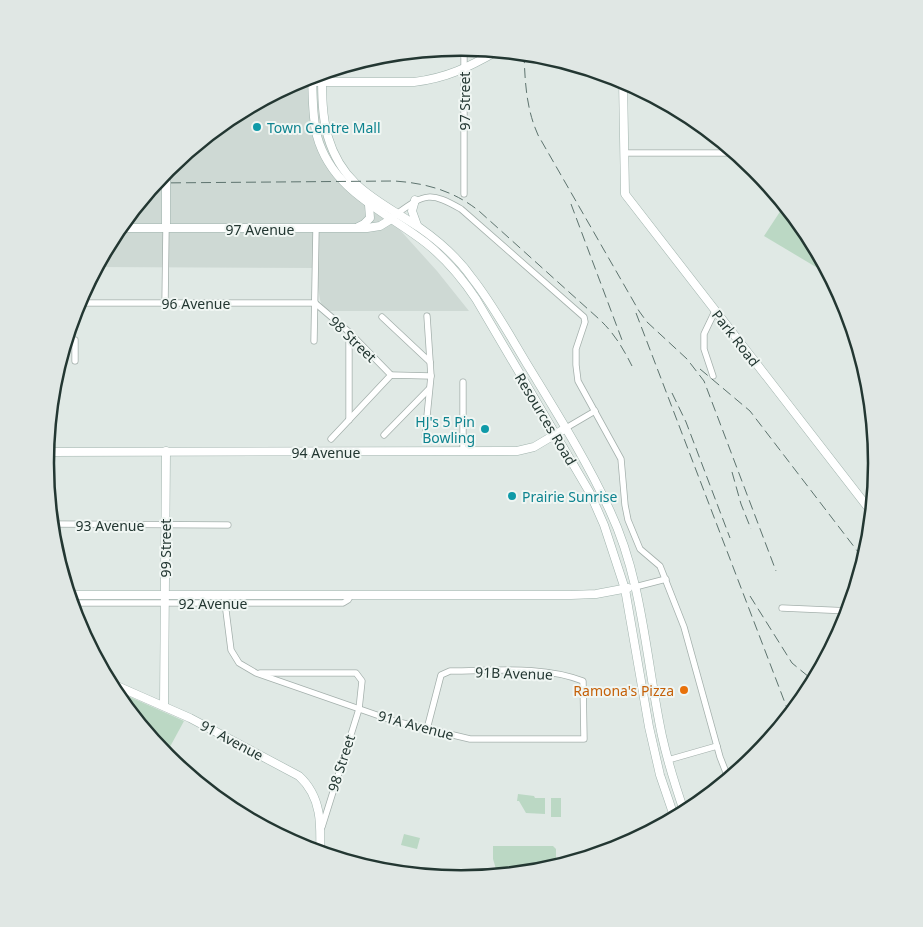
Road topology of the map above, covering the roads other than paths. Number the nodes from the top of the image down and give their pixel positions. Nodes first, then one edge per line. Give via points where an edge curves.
1 (464, 56) edge
2 (486, 57) edge
3 (464, 70) junction
4 (322, 82) joint
5 (312, 84) edge
6 (625, 90) edge
7 (624, 154) junction
8 (726, 154) edge
9 (166, 183) edge
10 (464, 194) dead end
11 (415, 200) junction
12 (369, 205) junction
13 (398, 213) junction
14 (391, 220) junction
15 (418, 226) junction
16 (129, 228) edge
17 (166, 228) junction
18 (356, 228) junction
19 (316, 229) junction
20 (87, 303) edge
21 (165, 303) junction
22 (315, 303) junction
23 (715, 311) junction
24 (427, 316) dead end
25 (382, 317) dead end
26 (349, 332) junction
27 (75, 340) dead end
28 (314, 341) dead end
29 (75, 361) dead end
30 (430, 362) junction
31 (391, 375) junction
32 (431, 376) junction
33 (713, 376) dead end
34 (463, 382) dead end
35 (429, 389) junction
36 (594, 411) junction
37 (349, 420) junction
38 (566, 428) junction
39 (384, 435) dead end
40 (555, 435) junction
41 (425, 436) dead end
42 (331, 439) dead end
43 (166, 451) junction
44 (463, 451) junction
45 (54, 452) edge
46 (867, 506) edge
47 (58, 524) edge
48 (166, 525) junction
49 (228, 525) dead end
50 (666, 579) junction
51 (635, 586) junction
52 (625, 589) junction
53 (75, 595) edge
54 (165, 599) junction
55 (224, 599) junction
56 (78, 602) edge
57 (782, 608) dead end
58 (842, 611) edge
59 (256, 673) junction
60 (120, 687) edge
61 (164, 705) junction
62 (359, 709) junction
63 (427, 729) junction
64 (584, 739) joint
65 (717, 746) junction
66 (668, 760) junction
67 (727, 773) edge
68 (683, 806) edge
69 (673, 812) edge
70 (321, 830) junction
71 (320, 846) edge

1 - 3 street, 97 Street
2 - 3 street
3 - 4 street via 414,82
3 - 10 street, 97 Street
4 - 13 street, Resources Road via 328,135 342,166 364,192
5 - 12 street, Resources Road via 314,118 328,162 342,181
6 - 7 street, Park Road
7 - 8 street
7 - 23 street, Park Road via 625,194
9 - 17 street
11 - 13 street
11 - 15 street via 412,211
11 - 36 street via 435,197 461,209 584,317 576,349 576,373
12 - 14 street, Resources Road
12 - 18 street via 370,218
13 - 14 street, 97 Avenue
13 - 15 street, Resources Road
14 - 18 street, 97 Avenue via 376,227
14 - 40 street, Resources Road via 427,244 461,279
15 - 38 street, Resources Road via 450,252 473,279
16 - 17 street, 97 Avenue
17 - 19 street, 97 Avenue
17 - 21 street
18 - 19 street, 97 Avenue
19 - 22 street, 98 Street
20 - 21 street, 96 Avenue
21 - 22 street, 96 Avenue
22 - 26 street, 98 Street
22 - 28 street, 98 Street
23 - 33 street via 704,334 704,349
23 - 46 street, Park Road
24 - 30 street
25 - 30 street
26 - 31 street, 98 Street
26 - 37 street
27 - 29 street
30 - 32 street
31 - 32 street
31 - 37 street
32 - 35 street
34 - 44 street
35 - 39 street
35 - 41 street
36 - 38 street, 94 Avenue
36 - 50 street via 621,459 625,505 638,546 658,562
37 - 42 street
38 - 40 street, 94 Avenue
38 - 51 street, Resources Road via 610,511
40 - 44 street, 94 Avenue via 525,450
40 - 52 street, Resources Road via 590,493
43 - 44 street, 94 Avenue
43 - 45 street, 94 Avenue
43 - 48 street, 99 Street
47 - 48 street, 93 Avenue
48 - 49 street, 93 Avenue
48 - 54 street, 99 Street
50 - 51 street
50 - 65 street via 689,640
51 - 52 street, 92 Avenue
51 - 66 street, Resources Road
52 - 55 street, 92 Avenue via 571,595 352,595
52 - 69 street, Resources Road via 649,727 660,775
53 - 54 street, 92 Avenue
54 - 55 street, 92 Avenue
54 - 56 street, 92 Avenue
54 - 61 street, 99 Street
55 - 59 street, 91A Avenue via 231,650 239,663
57 - 58 street
59 - 62 street, 91A Avenue
59 - 62 street, 98 Street via 356,673 362,682
60 - 61 street, 91 Avenue
61 - 70 street, 91 Avenue via 299,776 315,796
62 - 63 street, 91A Avenue
62 - 70 street, 98 Street
63 - 64 street, 91A Avenue via 470,739
63 - 64 street, 91B Avenue via 441,675 450,671 534,670 583,681
65 - 66 street
65 - 67 street
66 - 68 street, Resources Road
70 - 71 street, 98 Street

